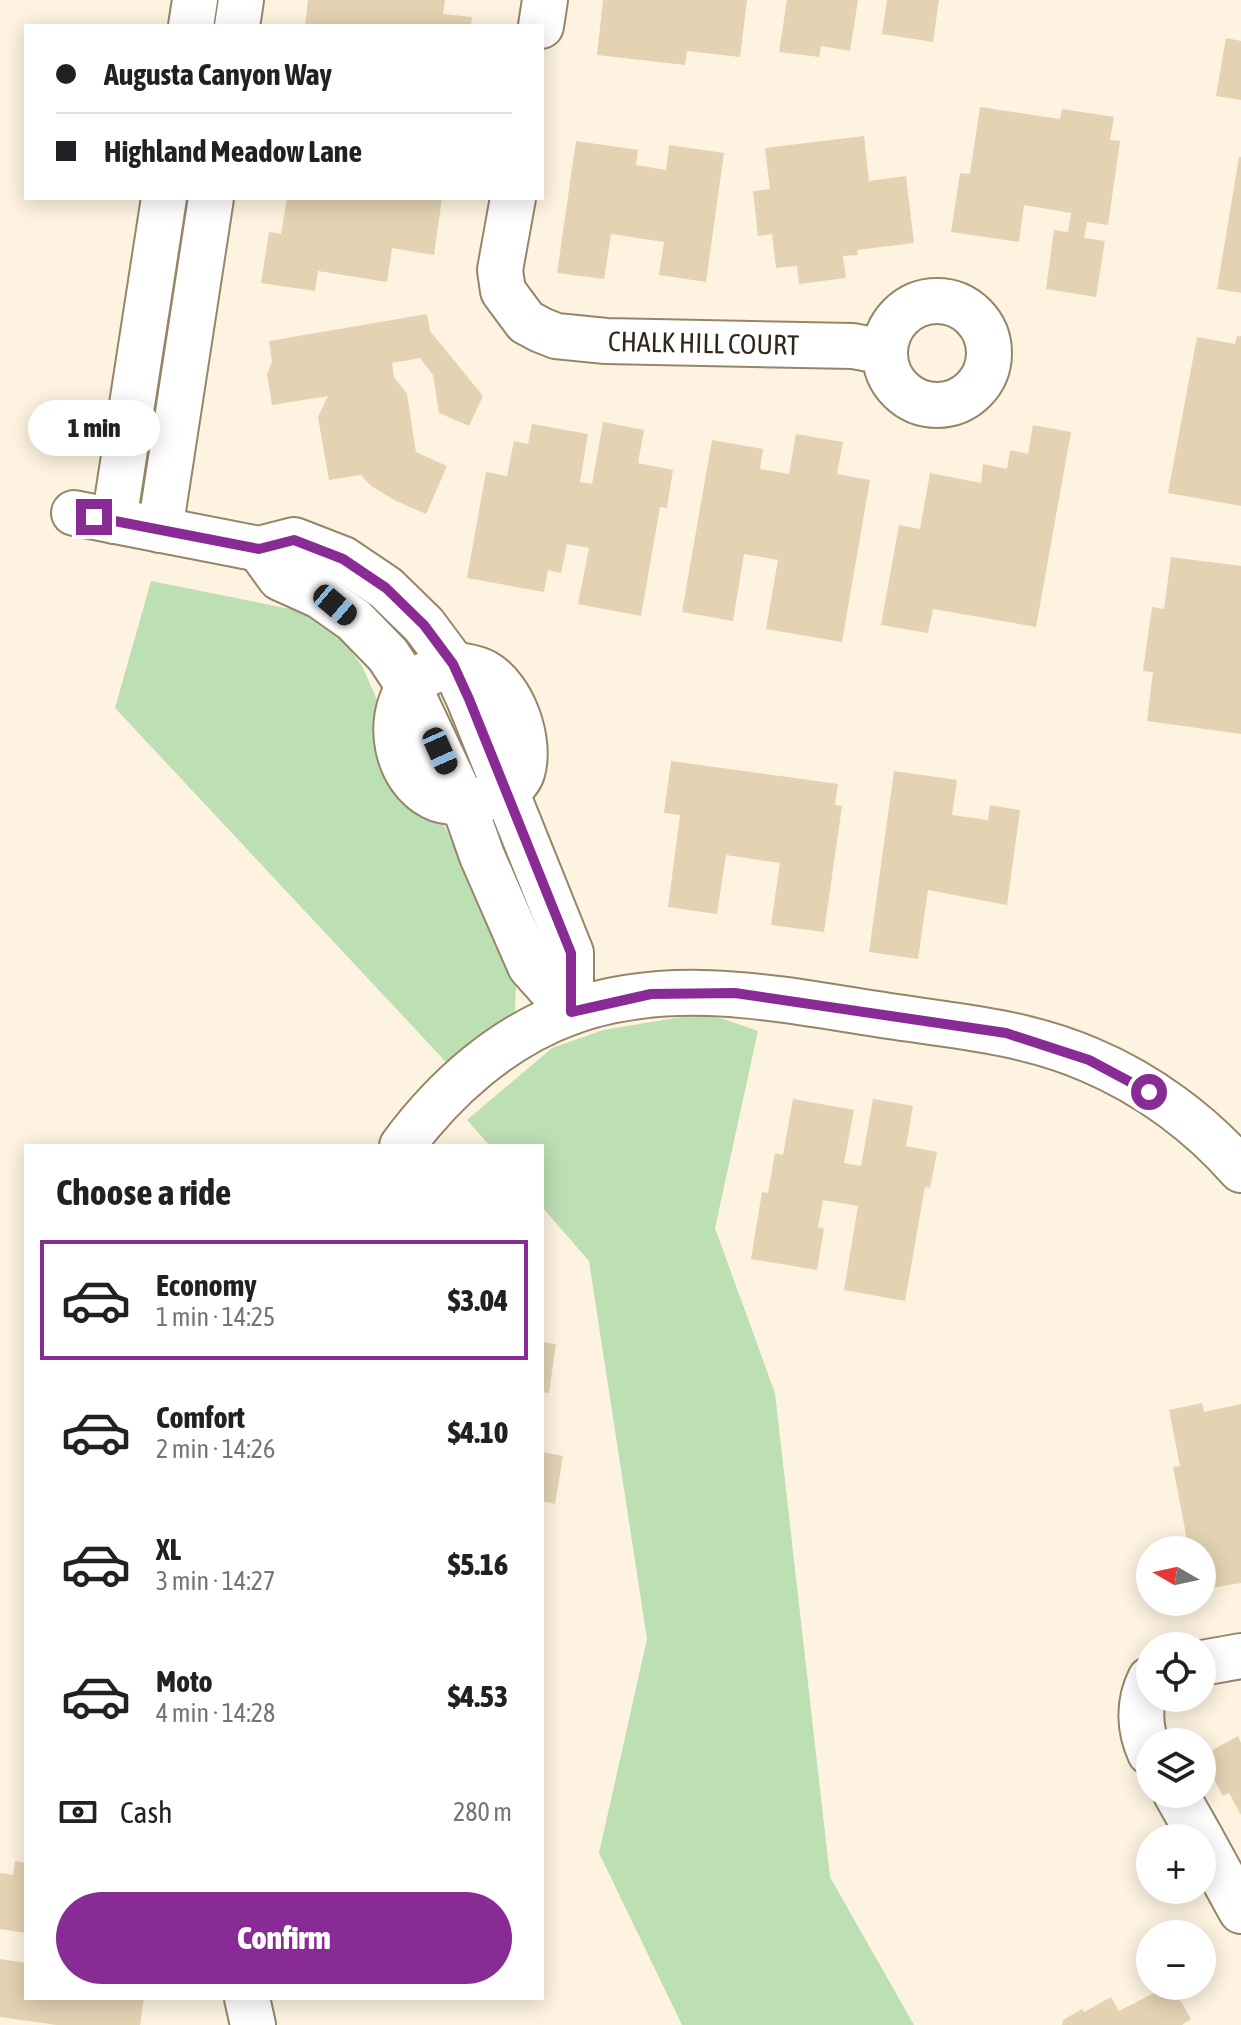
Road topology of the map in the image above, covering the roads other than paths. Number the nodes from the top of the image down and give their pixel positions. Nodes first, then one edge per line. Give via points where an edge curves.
1 (195, 0) edge
2 (241, 0) edge
3 (545, 0) edge
4 (191, 24) edge
5 (237, 24) edge
6 (541, 24) edge
7 (164, 200) edge
8 (211, 200) edge
9 (513, 200) edge
10 (884, 352) dead end
11 (160, 530) junction
12 (259, 549) junction
13 (453, 664) junction
14 (409, 687) junction
15 (507, 793) junction
16 (463, 802) junction
17 (571, 1012) junction
18 (404, 1144) edge
19 (1241, 1170) edge
20 (1241, 1656) edge
21 (1216, 1660) edge
22 (1216, 1865) edge
23 (1241, 1911) edge
24 (247, 2000) edge
25 (253, 2025) edge

1 - 4 street
2 - 5 street
3 - 6 street
7 - 11 street via 94,517
8 - 11 street
9 - 10 street, CHALK HILL COURT via 500,270 503,291 526,322 556,336 853,346
11 - 12 street
12 - 13 street via 294,540 343,559 386,588 424,625
12 - 14 street via 280,578 320,596 354,620 388,655
13 - 14 street
13 - 15 street
14 - 16 street
15 - 16 street
15 - 17 street via 571,953
16 - 17 street via 530,966
17 - 18 street via 522,1034 482,1062
17 - 19 street via 651,994 735,993 1006,1033 1089,1060 1134,1082 1197,1126
20 - 21 street
22 - 23 street
24 - 25 street

